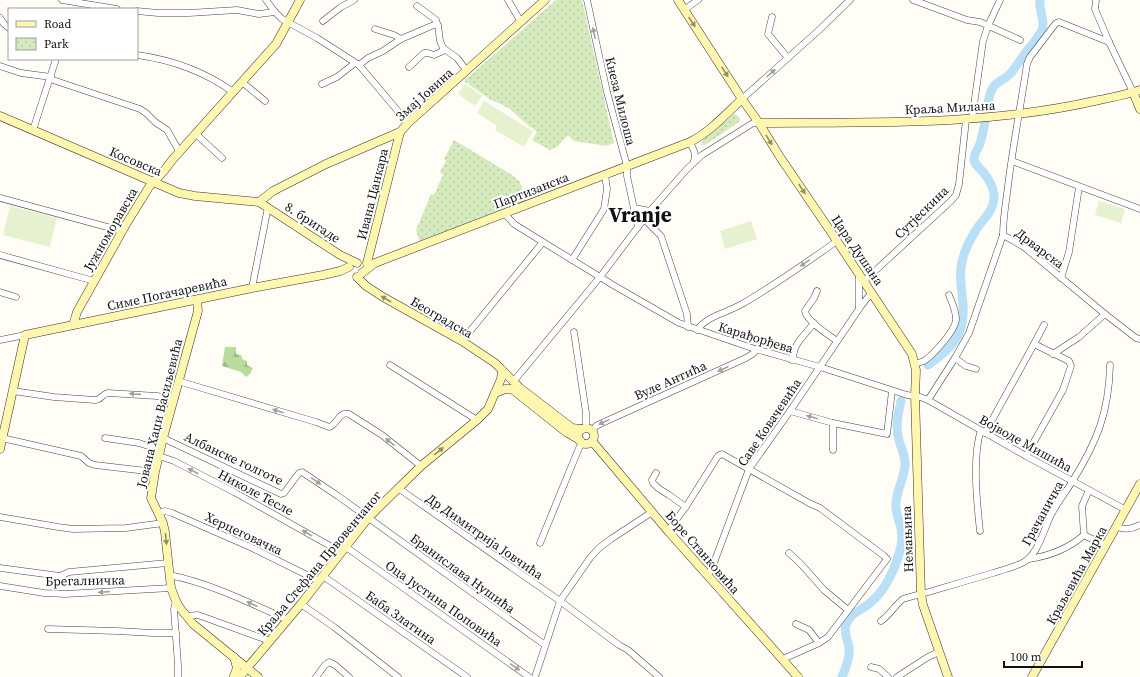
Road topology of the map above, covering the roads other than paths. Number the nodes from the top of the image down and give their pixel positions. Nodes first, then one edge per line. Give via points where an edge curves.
1 (62, 0) edge
2 (266, 0) edge
3 (300, 0) edge
4 (354, 0) edge
5 (508, 0) edge
6 (545, 0) edge
7 (587, 0) edge
8 (678, 0) edge
9 (698, 0) edge
10 (850, 0) edge
11 (913, 0) edge
12 (1000, 0) edge
13 (1096, 0) edge
14 (74, 4) edge
15 (416, 6) dead end
16 (108, 8) edge
17 (684, 10) junction
18 (138, 11) edge
19 (275, 12) junction
20 (772, 16) dead end
21 (0, 18) edge
22 (323, 21) dead end
23 (288, 22) junction
24 (521, 22) junction
25 (437, 24) junction
26 (988, 26) junction
27 (8, 27) edge
28 (375, 29) dead end
29 (401, 39) junction
30 (1020, 40) dead end
31 (1109, 42) junction
32 (445, 50) junction
33 (138, 55) edge
34 (788, 58) junction
35 (56, 60) edge
36 (357, 64) junction
37 (0, 66) edge
38 (409, 67) dead end
39 (467, 71) junction
40 (51, 78) junction
41 (242, 82) junction
42 (322, 84) dead end
43 (1137, 91) edge
44 (233, 92) junction
45 (742, 99) junction
46 (265, 101) dead end
47 (1140, 109) edge
48 (1020, 115) junction
49 (0, 116) edge
50 (969, 120) junction
51 (408, 123) junction
52 (759, 123) junction
53 (33, 130) junction
54 (400, 132) junction
55 (196, 134) junction
56 (692, 141) junction
57 (179, 151) junction
58 (699, 154) junction
59 (222, 158) dead end
60 (1012, 161) junction
61 (626, 166) junction
62 (605, 174) junction
63 (153, 182) junction
64 (1079, 187) junction
65 (0, 198) edge
66 (259, 202) junction
67 (268, 207) junction
68 (634, 208) junction
69 (1140, 209) edge
70 (650, 211) junction
71 (504, 213) junction
72 (644, 219) junction
73 (638, 227) junction
74 (122, 231) junction
75 (1004, 235) junction
76 (837, 241) junction
77 (543, 242) junction
78 (0, 255) edge
79 (572, 260) junction
80 (358, 268) junction
81 (859, 273) junction
82 (600, 277) junction
83 (1061, 278) junction
84 (94, 281) junction
85 (864, 281) junction
86 (252, 288) junction
87 (817, 290) dead end
88 (0, 292) edge
89 (873, 294) junction
90 (949, 295) dead end
91 (16, 297) dead end
92 (196, 300) junction
93 (860, 308) junction
94 (1105, 314) junction
95 (814, 323) junction
96 (73, 325) junction
97 (1044, 325) dead end
98 (688, 327) junction
99 (698, 330) junction
100 (574, 332) dead end
101 (25, 335) junction
102 (1140, 339) edge
103 (0, 340) edge
104 (462, 341) junction
105 (837, 341) junction
106 (1034, 344) junction
107 (755, 349) junction
108 (1053, 354) junction
109 (955, 358) junction
110 (792, 360) junction
111 (915, 364) junction
112 (390, 365) dead end
113 (1110, 365) dead end
114 (820, 367) junction
115 (976, 369) dead end
116 (502, 370) junction
117 (178, 381) junction
118 (513, 382) junction
119 (892, 390) junction
120 (12, 391) junction
121 (495, 393) junction
122 (915, 396) junction
123 (173, 399) junction
124 (928, 400) junction
125 (790, 411) junction
126 (477, 420) junction
127 (833, 423) junction
128 (587, 430) junction
129 (983, 431) junction
130 (2, 438) junction
131 (105, 438) dead end
132 (163, 438) junction
133 (581, 441) junction
134 (592, 441) junction
135 (0, 449) edge
136 (833, 450) dead end
137 (160, 453) junction
138 (1026, 456) junction
139 (421, 466) junction
140 (749, 469) junction
141 (155, 472) junction
142 (656, 473) dead end
143 (1072, 481) junction
144 (1140, 484) edge
145 (398, 488) junction
146 (1089, 490) junction
147 (686, 507) junction
148 (1126, 510) junction
149 (652, 512) junction
150 (158, 513) junction
151 (0, 517) edge
152 (368, 518) junction
153 (163, 523) junction
154 (1117, 527) junction
155 (1139, 527) edge
156 (668, 530) junction
157 (980, 531) dead end
158 (1084, 535) junction
159 (540, 543) dead end
160 (1106, 546) junction
161 (344, 549) junction
162 (789, 553) dead end
163 (1029, 559) junction
164 (168, 563) junction
165 (0, 568) edge
166 (169, 575) junction
167 (708, 575) junction
168 (321, 579) junction
169 (0, 586) edge
170 (171, 588) junction
171 (921, 594) junction
172 (176, 601) junction
173 (560, 601) junction
174 (301, 604) junction
175 (848, 610) junction
176 (186, 616) junction
177 (288, 620) junction
178 (881, 620) dead end
179 (796, 624) dead end
180 (48, 629) dead end
181 (176, 633) junction
182 (270, 641) junction
183 (819, 644) junction
184 (545, 645) junction
185 (939, 652) junction
186 (234, 657) junction
187 (783, 659) junction
188 (871, 667) dead end
189 (247, 668) junction
190 (178, 677) edge
191 (236, 677) edge
192 (258, 677) edge
193 (316, 677) edge
194 (349, 677) edge
195 (398, 677) edge
196 (467, 677) edge
197 (529, 677) edge
198 (535, 677) edge
199 (659, 677) edge
200 (798, 677) edge
201 (888, 677) edge
202 (897, 677) edge
203 (948, 677) edge
204 (1032, 677) edge

1 - 14 street
2 - 19 street
3 - 23 street, Јужноморавска
4 - 22 street
5 - 24 street
6 - 24 street, Змај Јовина
61 -> 7 street, Кнеза Милоша
8 - 17 street, Цара Душана
9 - 17 street
10 - 34 street
11 - 26 street
12 - 26 street, Сутјескина
13 - 31 street via 1095,9
14 - 16 street
15 - 25 street via 436,20
17 -> 45 street, Цара Душана
18 - 19 street via 189,13 237,10 259,14
19 - 23 street
20 - 34 street via 768,34
21 - 27 street
23 - 36 street
23 - 41 street, Јужноморавска via 276,44
24 - 39 street, Змај Јовина
25 - 29 street
25 - 32 street via 440,41
26 - 30 street
26 - 50 street, Сутјескина
28 - 29 street
29 - 36 street
31 - 43 street
31 - 48 street, Дрварска via 1062,22 1056,23 1027,64
32 - 38 street via 434,55 424,53
32 - 39 street via 457,58
33 - 44 street via 168,61 200,72
45 -> 34 street
35 - 40 street
36 - 42 street
36 - 51 street
37 - 40 street via 21,73
39 - 51 street, Змај Јовина
40 - 53 street
40 - 57 street via 140,109 167,130
41 - 44 street, Јужноморавска
41 - 46 street
43 - 47 street
43 - 48 street, Краља Милана via 1071,107
44 - 55 street, Јужноморавска
45 - 52 street, Цара Душана
45 - 56 street, Партизанска via 711,128
48 - 50 street, Краља Милана
48 - 60 street, Дрварска
49 - 53 street, Косовска
50 - 52 street, Краља Милана
50 - 85 street, Сутјескина via 956,195
51 - 54 street, Змај Јовина
52 - 58 street via 753,123
52 -> 76 street, Цара Душана
53 - 63 street, Косовска
54 - 66 street, Змај Јовина via 326,164 273,191
54 - 80 street, Ивана Цанкара
55 - 57 street, Јужноморавска
55 - 59 street
56 - 58 street
56 - 61 street, Партизанска
57 - 63 street, Јужноморавска
58 - 70 street
60 - 64 street
60 - 75 street, Дрварска
61 - 62 street, Партизанска
61 - 68 street, Кнеза Милоша
62 - 71 street, Партизанска
62 - 79 street via 607,189 604,209
63 - 66 street, Косовска via 186,195
63 - 74 street, Јужноморавска
64 - 69 street
64 - 83 street via 1069,252
65 - 74 street
66 - 67 street, Косовска
67 - 80 street, 8. бригаде via 350,259
67 - 86 street
68 - 70 street
68 - 73 street, Кнеза Милоша
70 - 72 street
71 - 77 street, Карађорђева via 514,224
71 - 80 street, Партизанска
72 - 73 street
72 - 98 street via 661,236 687,314
73 - 82 street
74 - 84 street, Јужноморавска
75 - 83 street, Дрварска via 1024,247
75 - 109 street via 969,333
76 - 81 street, Цара Душана
76 -> 99 street via 740,305 707,320
77 - 79 street, Карађорђева
77 - 104 street
78 - 84 street
79 - 82 street, Карађорђева
80 - 86 street, Симе Погачаревића
104 -> 80 street, Београдска via 366,286
81 - 85 street, Цара Душана
81 - 93 street
82 - 98 street, Карађорђева
82 - 118 street
83 - 94 street, Дрварска
84 - 96 street, Јужноморавска
85 - 89 street, Цара Душана
86 - 92 street, Симе Погачаревића
87 - 95 street via 805,311 806,316
88 - 91 street
89 - 93 street, Саве Ковачевића
89 - 111 street, Цара Душана via 912,354
90 - 111 street via 955,309 955,327 932,354
92 - 96 street, Симе Погачаревића
92 - 117 street, Јована Хаџи Васиљевића via 198,311
93 - 105 street, Саве Ковачевића
94 - 102 street, Дрварска
94 - 108 street via 1079,337
95 - 105 street
95 - 110 street via 799,341
96 - 101 street, Симе Погачаревића
97 - 106 street
98 - 99 street, Карађорђева
99 - 107 street, Карађорђева
100 - 128 street
101 - 103 street, Симе Погачаревића
101 - 120 street
104 - 116 street, Београдска
105 - 114 street, Саве Ковачевића
106 - 108 street
106 - 129 street
107 - 110 street, Карађорђева
107 -> 128 street, Вуле Антића via 754,353 746,358
108 - 138 street via 1069,361 1070,371
109 - 115 street
109 - 124 street
110 - 114 street, Карађорђева
111 - 122 street, Цара Душана
112 - 126 street
113 - 143 street, Грачаничка via 1109,389 1102,422 1092,448
114 - 119 street, Карађорђева
114 - 125 street, Саве Ковачевића
116 - 118 street, Београдска
116 - 121 street, Краља Стефана Првовенчаног
117 - 123 street, Јована Хаџи Васиљевића
139 -> 117 street via 382,435 349,414 341,414 334,426 329,427
118 - 128 street, Београдска via 572,428
119 - 122 street, Карађорђева
119 - 127 street via 887,434
123 -> 120 street via 108,393 95,400
120 - 130 street
121 - 126 street, Краља Стефана Првовенчаног via 488,409
121 - 133 street via 512,389
122 - 124 street, Војводе Мишића
122 - 171 street, Немањина
123 - 132 street, Јована Хаџи Васиљевића
124 - 129 street, Војводе Мишића
127 -> 125 street
125 - 140 street, Саве Ковачевића
139 -> 126 street, Краља Стефана Првовенчаног
127 - 136 street
128 - 133 street via 578,435
128 - 134 street via 594,437
129 - 138 street, Војводе Мишића
129 - 157 street via 977,445 976,474
130 - 135 street
130 - 141 street via 80,456 95,465
131 - 137 street, Николе Тесле via 139,443
132 - 137 street, Јована Хаџи Васиљевића
132 -> 152 street, Албанске голготе via 281,494 302,472
133 - 134 street via 587,444
133 - 159 street
134 - 149 street, Боре Станковића
137 - 141 street, Јована Хаџи Васиљевића
161 -> 137 street, Николе Тесле
138 - 143 street, Војводе Мишића
139 - 145 street, Краља Стефана Првовенчаног
140 - 147 street via 720,454
140 - 167 street, Саве Ковачевића
140 - 175 street via 820,508 886,559
141 - 150 street, Јована Хаџи Васиљевића via 150,498
142 - 147 street via 652,480 655,486
143 - 146 street, Војводе Мишића
143 - 163 street, Грачаничка
144 - 148 street, Краљевића Марка
145 - 152 street, Краља Стефана Првовенчаног
145 - 173 street, Др Димитрија Јовчића
146 - 148 street, Војводе Мишића
146 - 158 street via 1082,506
147 - 156 street
148 - 154 street, Краљевића Марка
149 - 156 street, Боре Станковића
149 - 173 street via 611,538 595,552
150 - 153 street, Јована Хаџи Васиљевића
150 - 168 street, Херцеговачка via 172,513
151 - 153 street via 73,529 126,528
152 - 161 street, Краља Стефана Првовенчаног
152 - 184 street, Бранислава Нушића
153 -> 164 street, Јована Хаџи Васиљевића
154 - 155 street via 1125,530
154 - 160 street, Краљевића Марка
156 - 167 street, Боре Станковића
158 - 160 street
158 - 163 street, Грачаничка via 1059,551
160 - 204 street, Краљевића Марка
161 - 168 street, Краља Стефана Првовенчаног
161 -> 197 street, Оца Јустина Поповића
162 - 175 street via 824,590
163 - 171 street, Грачаничка via 1006,569
164 - 165 street via 69,572 60,576
164 - 166 street, Јована Хаџи Васиљевића
166 - 170 street, Јована Хаџи Васиљевића
177 -> 166 street via 208,586
167 - 187 street, Боре Станковића
168 - 174 street, Краља Стефана Првовенчаног
168 - 196 street, Баба Златина
170 -> 169 street, Брегалничка via 65,594
170 - 172 street, Јована Хаџи Васиљевића
171 - 178 street, Грачаничка via 903,599
171 - 185 street, Немањина
172 - 176 street, Јована Хаџи Васиљевића
172 - 181 street, Јована Хаџи Васиљевића
173 - 184 street
173 - 199 street, Др Димитрија Јовчића via 628,650
174 - 177 street, Краља Стефана Првовенчаног
174 - 195 street
175 - 183 street via 828,637
176 - 182 street via 198,615
176 - 186 street, Јована Хаџи Васиљевића
177 - 182 street, Краља Стефана Првовенчаног
179 - 183 street via 809,630
180 - 181 street
181 - 190 street, Јована Хаџи Васиљевића
182 - 189 street, Краља Стефана Првовенчаног
183 - 187 street
184 - 198 street
185 - 202 street
185 - 203 street, Немањина
186 - 189 street, Јована Хаџи Васиљевића
186 - 191 street, Краља Стефана Првовенчаног
187 - 200 street, Боре Станковића
188 - 201 street via 879,669
189 - 191 street, Краља Стефана Првовенчаног
189 - 192 street, Јована Хаџи Васиљевића
193 - 194 street via 329,662

